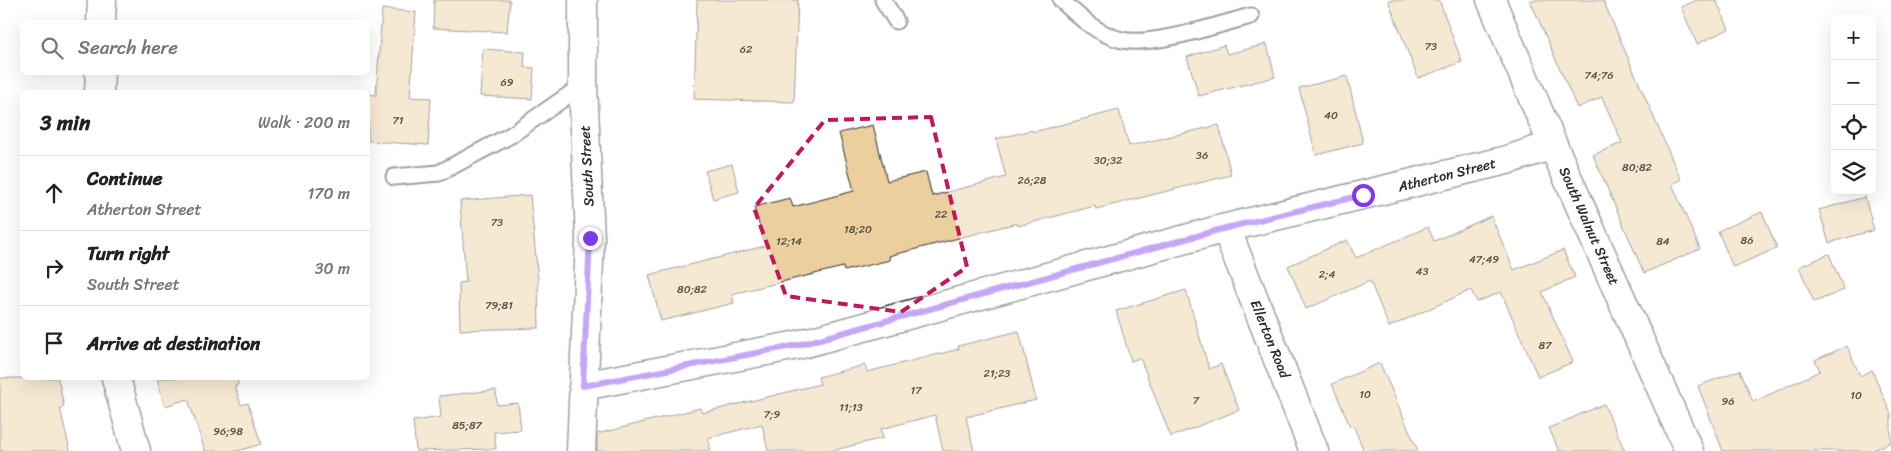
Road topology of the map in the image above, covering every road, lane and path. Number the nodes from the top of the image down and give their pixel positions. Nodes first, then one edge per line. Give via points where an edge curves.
1 (102, 0) edge
2 (583, 0) edge
3 (883, 0) edge
4 (1061, 0) edge
5 (1492, 0) edge
6 (1251, 16) dead end
7 (101, 20) edge
8 (896, 22) dead end
9 (100, 75) edge
10 (583, 85) junction
11 (100, 90) edge
12 (1553, 145) junction
13 (394, 178) dead end
14 (1226, 228) junction
15 (117, 380) edge
16 (583, 386) junction
17 (136, 451) edge
18 (581, 451) edge
19 (1314, 451) edge
20 (1689, 451) edge

1 - 7 street
2 - 10 street, South Street
3 - 8 lane
4 - 6 lane via 1079,18 1124,40 1164,38
5 - 12 street, South Walnut Street
9 - 11 street
10 - 13 lane via 511,135 439,174
10 - 16 street, South Street via 590,238
12 - 14 street, Atherton Street via 1507,160
12 - 20 street, South Walnut Street
14 - 16 street, Atherton Street via 798,345
14 - 19 street, Ellerton Road
15 - 17 street
16 - 18 street, South Street

